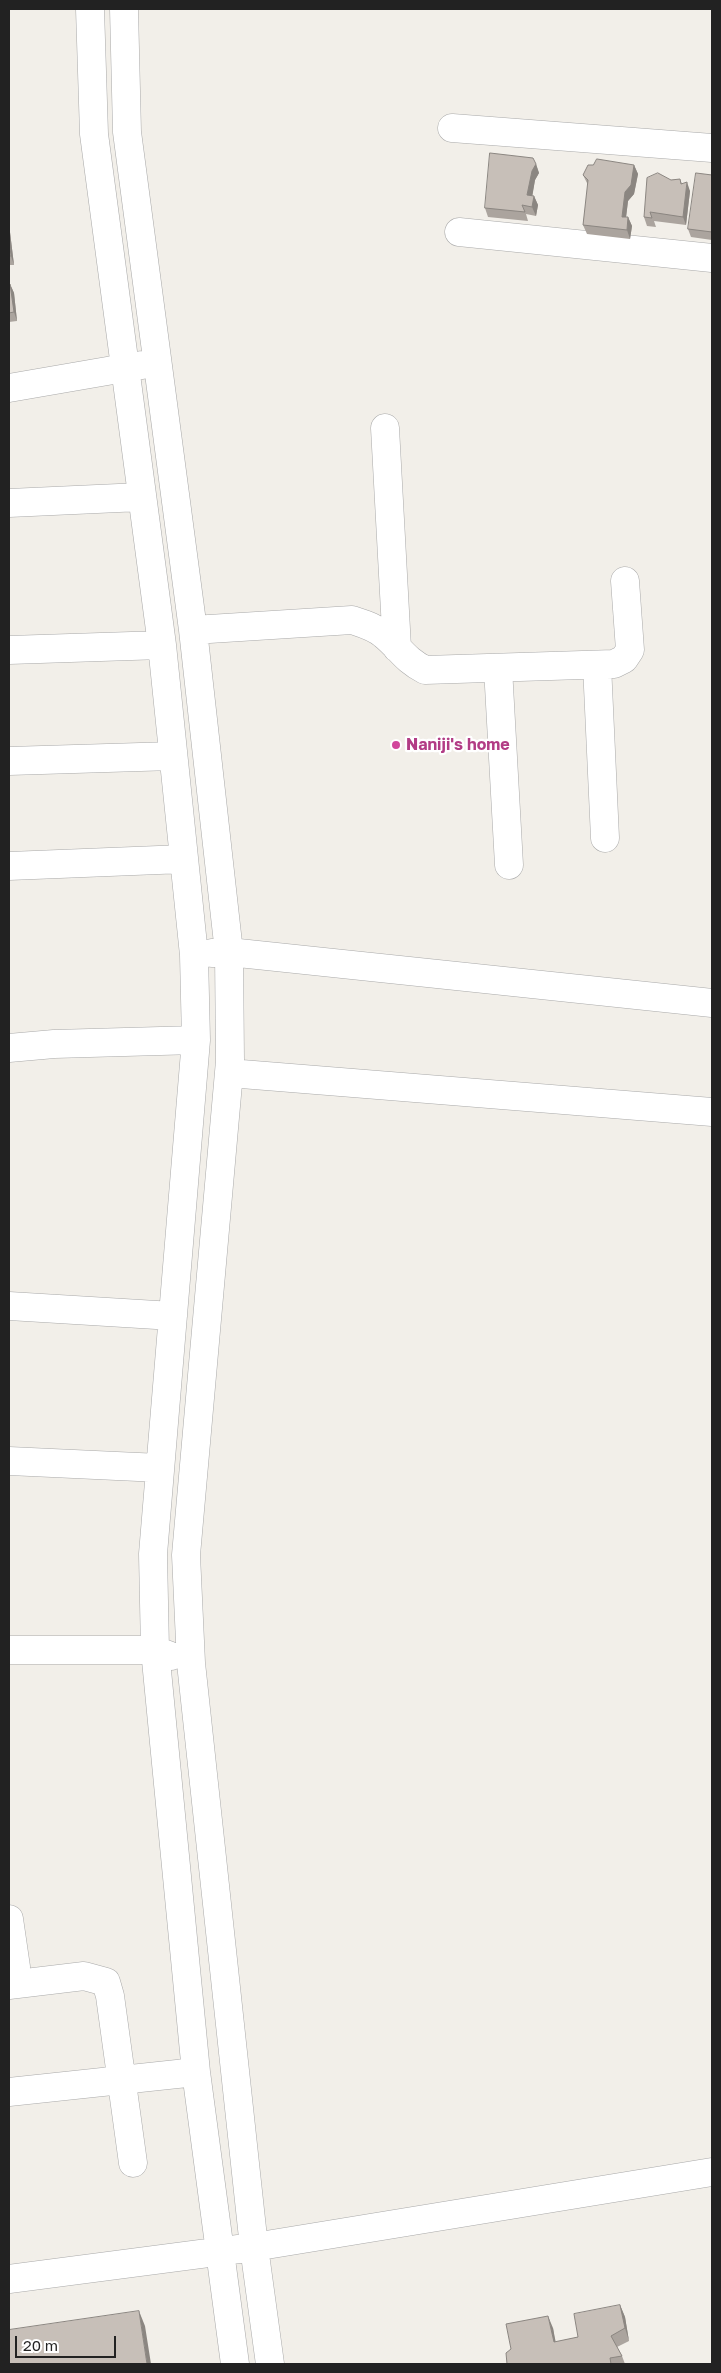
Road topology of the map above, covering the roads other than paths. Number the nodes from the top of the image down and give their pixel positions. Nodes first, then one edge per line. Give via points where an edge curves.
1 (90, 9) edge
2 (124, 9) edge
3 (452, 128) dead end
4 (712, 148) edge
5 (459, 232) dead end
6 (712, 258) edge
7 (156, 364) junction
8 (124, 368) junction
9 (9, 388) edge
10 (385, 428) dead end
11 (141, 497) junction
12 (9, 503) edge
13 (625, 581) dead end
14 (193, 630) junction
15 (162, 645) junction
16 (396, 648) junction
17 (9, 650) edge
18 (597, 665) junction
19 (498, 668) junction
20 (173, 756) junction
21 (9, 761) edge
22 (605, 838) dead end
23 (184, 859) junction
24 (509, 865) dead end
25 (9, 866) edge
26 (229, 952) junction
27 (194, 955) junction
28 (712, 1004) edge
29 (196, 1040) junction
30 (9, 1048) edge
31 (229, 1073) junction
32 (712, 1112) edge
33 (9, 1306) edge
34 (173, 1316) junction
35 (9, 1461) edge
36 (160, 1468) junction
37 (9, 1650) edge
38 (155, 1650) junction
39 (192, 1664) junction
40 (9, 1918) edge
41 (92, 1957) dead end
42 (11, 1973) edge
43 (196, 2072) junction
44 (122, 2080) junction
45 (9, 2092) edge
46 (133, 2163) dead end
47 (712, 2172) edge
48 (254, 2247) junction
49 (221, 2251) junction
50 (9, 2279) edge
51 (235, 2364) edge
52 (270, 2364) edge

1 - 8 street via 94,134
2 - 7 street via 127,132
3 - 4 street
5 - 6 street
7 - 8 street
7 - 14 street
8 - 9 street
8 - 11 street
10 - 16 street
11 - 12 street
11 - 15 street
13 - 18 street via 630,650 624,659 614,664
14 - 16 street via 352,620 369,625
14 - 26 street
15 - 17 street
15 - 20 street
16 - 19 street via 409,662 425,670
18 - 19 street
18 - 22 street
19 - 24 street
20 - 21 street
20 - 23 street
23 - 25 street
23 - 27 street
26 - 27 street
26 - 28 street
26 - 31 street
27 - 29 street
29 - 30 street
29 - 34 street
31 - 32 street
31 - 39 street via 186,1555
33 - 34 street
34 - 36 street
35 - 36 street
36 - 38 street via 153,1554
37 - 38 street
38 - 39 street
38 - 43 street
39 - 48 street
40 - 42 street
41 - 42 street
42 - 44 street via 84,1976 106,1982
43 - 44 street
43 - 49 street
44 - 45 street
44 - 46 street
47 - 48 street
48 - 49 street
48 - 52 street
49 - 50 street
49 - 51 street

